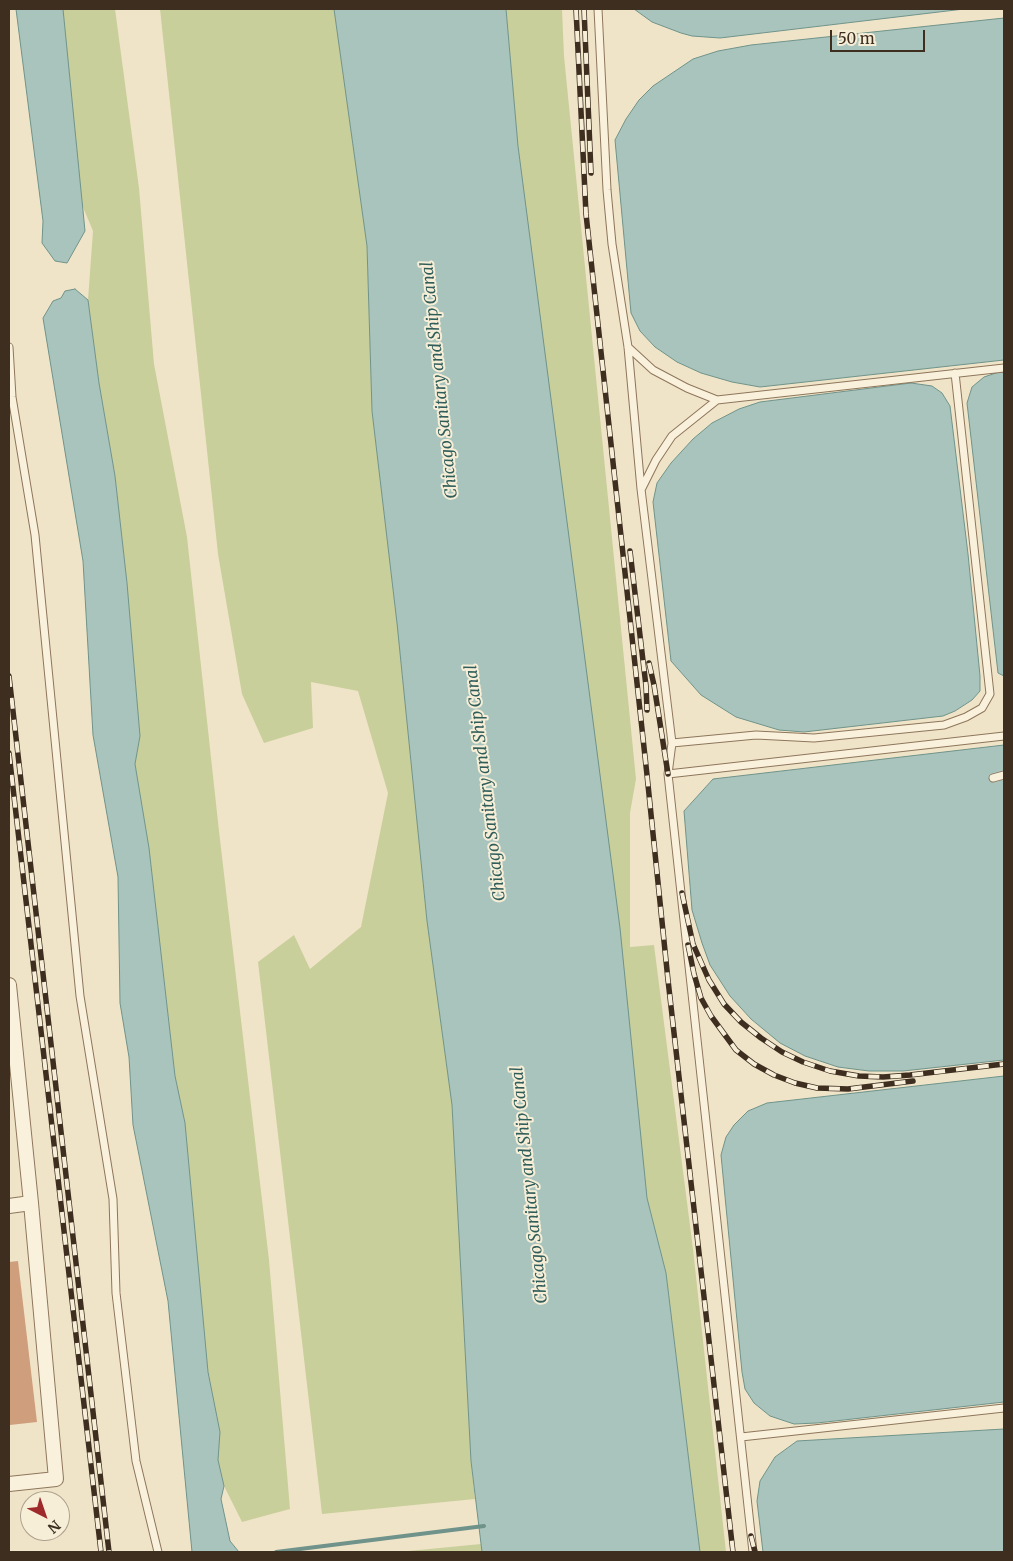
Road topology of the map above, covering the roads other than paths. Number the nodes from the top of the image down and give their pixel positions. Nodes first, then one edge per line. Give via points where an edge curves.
1 (598, 9) edge
2 (9, 347) edge
3 (628, 347) junction
4 (1004, 368) edge
5 (956, 373) junction
6 (717, 400) junction
7 (641, 489) junction
8 (1004, 736) edge
9 (672, 743) junction
10 (668, 774) junction
11 (1004, 775) edge
12 (993, 778) dead end
13 (9, 986) edge
14 (31, 1203) junction
15 (9, 1206) edge
16 (1004, 1408) edge
17 (741, 1437) junction
18 (9, 1484) edge
19 (158, 1552) edge
20 (753, 1552) edge

1 - 3 lane via 612,244
2 - 19 lane via 12,397 35,535 80,996 114,1199 116,1293 134,1451
3 - 6 lane via 654,370
3 - 7 lane
4 - 5 lane
5 - 6 lane
5 - 9 lane via 990,694 982,708 944,725 814,738 756,735
6 - 7 lane via 672,436
7 - 9 lane
8 - 10 lane
9 - 10 lane
10 - 17 lane
11 - 12 lane
13 - 14 street
14 - 15 street
14 - 18 street via 56,1479
16 - 17 lane
17 - 20 lane

